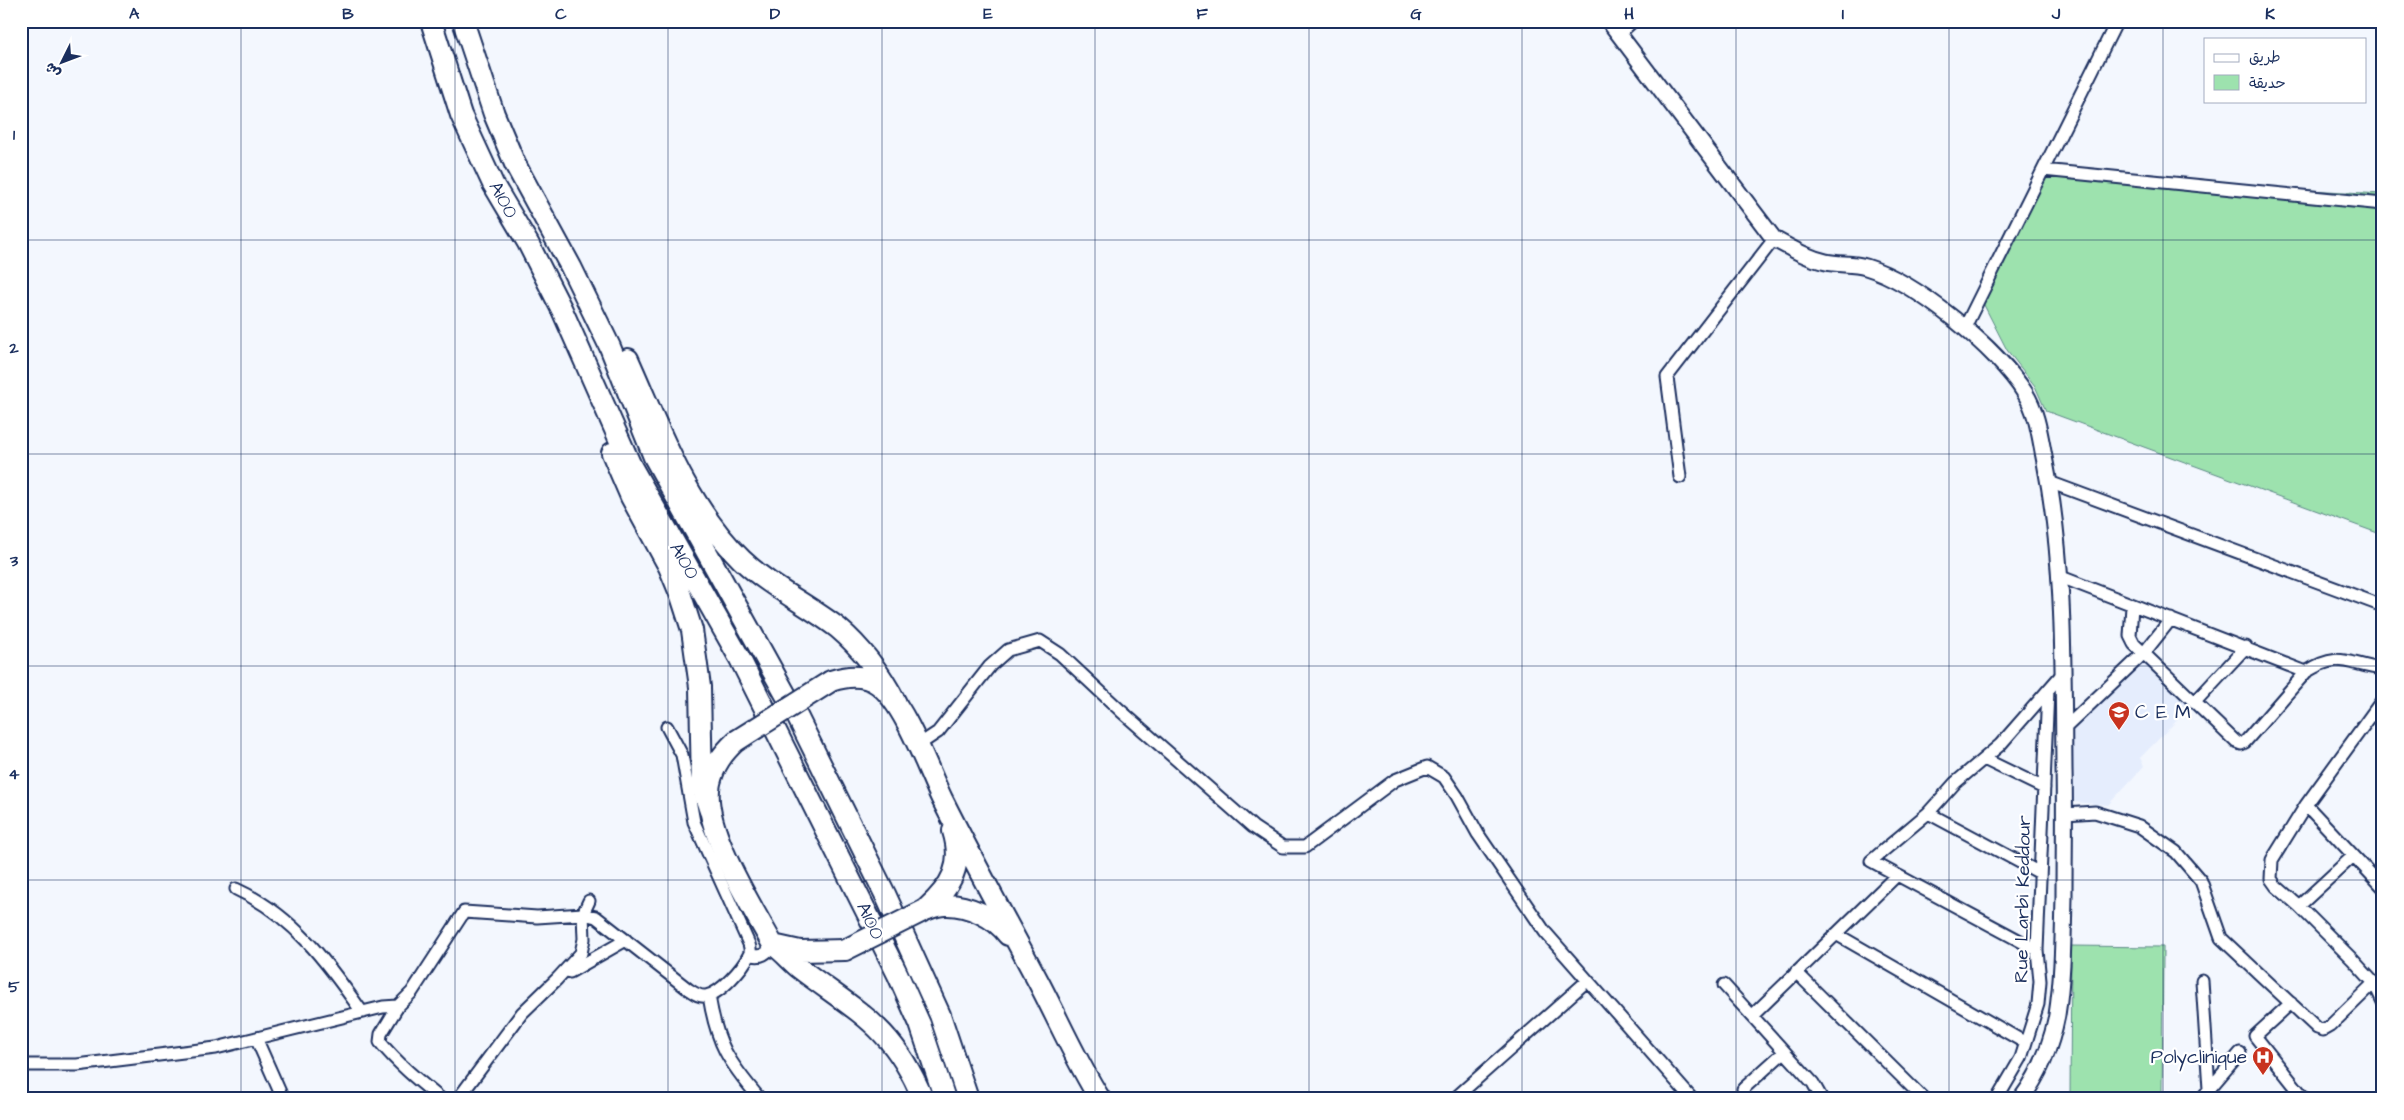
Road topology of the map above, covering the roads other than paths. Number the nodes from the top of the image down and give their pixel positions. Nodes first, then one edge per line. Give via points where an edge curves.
1 (431, 21) edge
2 (463, 21) edge
3 (1609, 21) edge
4 (1634, 21) edge
5 (2116, 21) edge
6 (1619, 34) junction
7 (2043, 170) junction
8 (2383, 204) edge
9 (1774, 239) junction
10 (571, 266) junction
11 (1965, 327) junction
12 (581, 351) junction
13 (1680, 477) dead end
14 (2049, 482) junction
15 (2061, 576) junction
16 (2132, 606) junction
17 (2383, 606) edge
18 (2171, 619) junction
19 (2246, 646) junction
20 (2144, 653) junction
21 (2383, 669) edge
22 (2306, 672) junction
23 (2063, 673) junction
24 (2048, 690) junction
25 (2383, 699) edge
26 (2195, 702) junction
27 (896, 703) junction
28 (667, 727) dead end
29 (2064, 729) junction
30 (917, 746) junction
31 (1984, 759) junction
32 (2044, 788) junction
33 (942, 798) junction
34 (2306, 805) junction
35 (710, 811) junction
36 (1928, 813) junction
37 (2065, 814) junction
38 (2352, 857) junction
39 (2040, 873) junction
40 (1897, 875) junction
41 (2383, 887) edge
42 (236, 889) dead end
43 (589, 901) dead end
44 (2299, 906) junction
45 (925, 910) junction
46 (583, 914) junction
47 (1836, 934) junction
48 (626, 940) junction
49 (773, 945) junction
50 (2037, 950) junction
51 (750, 954) junction
52 (1796, 972) junction
53 (558, 979) junction
54 (1587, 981) junction
55 (2202, 981) dead end
56 (2374, 983) junction
57 (1040, 984) junction
58 (1724, 985) dead end
59 (709, 996) junction
60 (2291, 1002) junction
61 (2383, 1002) edge
62 (398, 1006) junction
63 (362, 1012) junction
64 (1752, 1016) junction
65 (256, 1038) junction
66 (2024, 1042) junction
67 (1784, 1052) junction
68 (2240, 1053) dead end
69 (21, 1066) edge
70 (1743, 1089) dead end
71 (2209, 1089) junction
72 (283, 1099) edge
73 (441, 1099) edge
74 (458, 1099) edge
75 (760, 1099) edge
76 (923, 1099) edge
77 (944, 1099) edge
78 (968, 1099) edge
79 (1100, 1099) edge
80 (1454, 1099) edge
81 (1692, 1099) edge
82 (1822, 1099) edge
83 (1924, 1099) edge
84 (1997, 1099) edge
85 (2021, 1099) edge
86 (2201, 1099) edge
87 (2305, 1099) edge

1 - 12 highway, A100 / A100 via 461,115 493,184 528,243
2 - 10 highway, A100 / A100 via 494,114 515,164
3 - 6 main road
4 - 6 street
5 - 7 street
6 - 9 main road
7 - 8 street
7 - 11 street
9 - 11 main road via 1827,262 1863,266 1881,272
9 - 13 street via 1667,377
10 - 27 highway via 608,321 625,352 659,433 724,541 758,575 837,628 862,650 883,678
10 - 78 highway, A100 / A100 via 610,347 654,457 792,706 885,894 940,1015
11 - 14 main road via 2025,393 2036,418
12 - 35 highway via 616,468 669,567 692,630 700,687 702,787
12 - 77 highway, A100 / A100 via 631,466 739,657 893,967 920,1024
14 - 15 main road
14 - 17 street
15 - 16 street
15 - 23 main road
16 - 18 street
16 - 20 street via 2130,636
18 - 19 street
18 - 20 street
19 - 22 street
19 - 26 street
20 - 26 street
20 - 29 street
21 - 22 street via 2342,659 2330,660
22 - 26 street via 2241,744
23 - 24 street
23 - 29 main road
24 - 31 street
24 - 32 street, Rue Larbi Keddour
25 - 34 street
27 - 30 highway
27 - 35 highway, bridge via 878,684 862,678 848,676 831,681 736,741 723,753 710,784
28 - 51 street via 682,755 694,822 742,926
29 - 37 main road
30 - 33 highway
30 - 54 street via 938,732 990,666 1008,650 1040,642 1060,654 1253,827 1282,847 1305,847 1395,780 1427,768 1444,777 1509,881
31 - 32 street
31 - 36 street via 1955,783
32 - 39 street, Rue Larbi Keddour
33 - 45 highway via 958,845 957,859 954,874 944,892
33 - 57 highway
34 - 38 street
34 - 44 street via 2272,860 2271,869 2271,879 2276,886
35 - 49 highway via 727,857
36 - 39 street
36 - 40 street via 1871,861
37 - 60 street via 2095,812 2139,826 2176,852 2201,881 2221,938
37 - 85 main road via 2063,969 2056,1017 2046,1059
38 - 41 street
38 - 44 street
39 - 50 street, Rue Larbi Keddour
40 - 47 street
40 - 50 street
42 - 63 street via 260,900 308,942
43 - 46 street
44 - 56 street
45 - 49 highway, bridge via 845,950 800,951
45 - 57 highway via 944,905 982,914 995,922 1006,932
46 - 48 street via 596,917
46 - 53 street via 581,953
46 - 62 street via 537,917 464,912 412,992
47 - 52 street
47 - 66 street
48 - 53 street
48 - 59 street via 688,989 699,996
49 - 51 street via 762,956
49 - 76 highway via 796,966 875,1024 903,1058
50 - 66 street, Rue Larbi Keddour via 2038,1004
51 - 59 street via 727,984
52 - 64 street
52 - 83 street
53 - 74 street via 522,1013
54 - 80 street
54 - 81 street
55 - 71 street
56 - 60 street via 2324,1030 2317,1028
56 - 61 street
57 - 79 highway via 1079,1065
58 - 64 street
59 - 75 street via 714,1025 724,1051
60 - 87 street via 2255,1036
62 - 63 street
62 - 73 street via 381,1034 380,1042 404,1070
63 - 65 street
64 - 67 street
65 - 69 street via 216,1048 77,1066
65 - 72 street
66 - 84 street, Rue Larbi Keddour via 2021,1058
67 - 70 street
67 - 82 street
68 - 71 street
71 - 86 street

